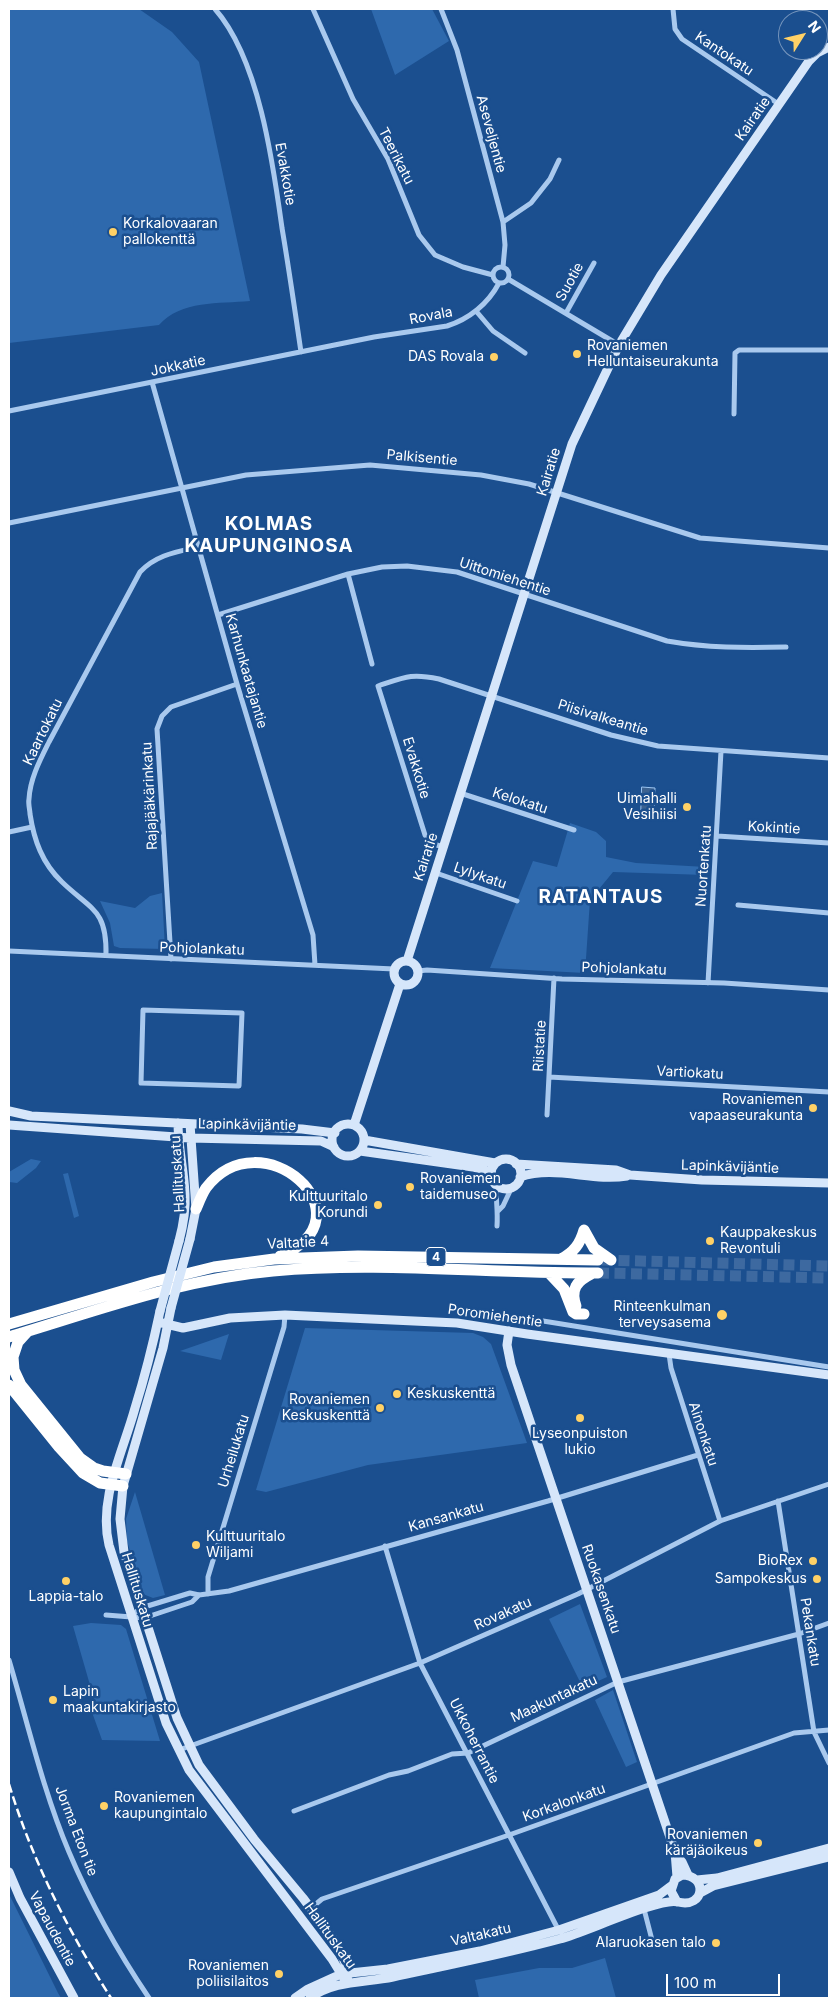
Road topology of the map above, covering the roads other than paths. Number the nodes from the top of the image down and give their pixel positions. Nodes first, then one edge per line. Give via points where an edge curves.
1 (215, 9) edge
2 (313, 9) edge
3 (441, 9) edge
4 (673, 9) edge
5 (829, 47) edge
6 (780, 105) junction
7 (559, 160) dead end
8 (503, 222) junction
9 (594, 262) dead end
10 (504, 267) junction
11 (493, 275) junction
12 (508, 279) junction
13 (499, 283) junction
14 (476, 311) junction
15 (566, 313) junction
16 (351, 342) joint
17 (619, 345) junction
18 (829, 350) edge
19 (301, 352) junction
20 (525, 353) dead end
21 (152, 382) junction
22 (9, 411) edge
23 (734, 414) dead end
24 (182, 489) junction
25 (558, 492) junction
26 (9, 523) edge
27 (198, 547) junction
28 (829, 548) edge
29 (348, 574) junction
30 (523, 594) junction
31 (218, 614) junction
32 (786, 647) dead end
33 (372, 664) dead end
34 (237, 684) junction
35 (378, 686) joint
36 (493, 696) junction
37 (722, 751) junction
38 (829, 758) edge
39 (460, 793) junction
40 (32, 826) junction
41 (574, 830) dead end
42 (9, 832) edge
43 (717, 836) junction
44 (829, 843) edge
45 (444, 847) junction
46 (436, 872) junction
47 (516, 901) dead end
48 (738, 905) dead end
49 (829, 912) edge
50 (9, 951) edge
51 (106, 955) junction
52 (171, 959) junction
53 (407, 961) junction
54 (315, 965) junction
55 (394, 969) junction
56 (418, 971) junction
57 (554, 978) junction
58 (708, 983) junction
59 (400, 984) junction
60 (829, 990) edge
61 (242, 1014) joint
62 (549, 1077) junction
63 (829, 1092) edge
64 (9, 1111) edge
65 (547, 1115) dead end
66 (178, 1123) junction
67 (190, 1124) junction
68 (9, 1125) edge
69 (354, 1125) junction
70 (335, 1132) junction
71 (178, 1137) junction
72 (190, 1138) junction
73 (364, 1140) junction
74 (334, 1147) junction
75 (360, 1151) junction
76 (495, 1163) junction
77 (516, 1164) junction
78 (491, 1172) junction
79 (630, 1175) junction
80 (520, 1178) junction
81 (829, 1183) edge
82 (496, 1186) junction
83 (511, 1188) junction
84 (196, 1209) junction
85 (498, 1211) junction
86 (497, 1226) dead end
87 (274, 1259) junction
88 (560, 1259) junction
89 (598, 1260) tunnel mouth
90 (611, 1260) tunnel mouth
91 (549, 1273) junction
92 (285, 1315) junction
93 (9, 1320) edge
94 (22, 1320) junction
95 (543, 1321) dead end
96 (157, 1322) junction
97 (9, 1324) edge
98 (168, 1324) junction
99 (28, 1331) junction
100 (508, 1331) junction
101 (9, 1337) edge
102 (669, 1354) junction
103 (829, 1367) edge
104 (829, 1375) edge
105 (9, 1385) edge
106 (698, 1456) junction
107 (120, 1473) junction
108 (829, 1484) edge
109 (117, 1485) junction
110 (555, 1498) junction
111 (778, 1501) junction
112 (720, 1521) junction
113 (385, 1546) junction
114 (587, 1589) junction
115 (208, 1594) junction
116 (199, 1595) junction
117 (141, 1608) junction
118 (106, 1615) dead end
119 (131, 1616) junction
120 (144, 1618) junction
121 (829, 1623) edge
122 (799, 1634) junction
123 (9, 1660) edge
124 (420, 1663) junction
125 (618, 1682) junction
126 (829, 1730) edge
127 (814, 1732) junction
128 (190, 1746) junction
129 (179, 1750) junction
130 (468, 1753) junction
131 (829, 1763) edge
132 (652, 1783) junction
133 (294, 1811) dead end
134 (246, 1828) junction
135 (509, 1835) junction
136 (241, 1839) junction
137 (254, 1839) junction
138 (829, 1848) edge
139 (676, 1854) junction
140 (829, 1857) edge
141 (9, 1872) edge
142 (688, 1875) junction
143 (677, 1877) junction
144 (697, 1880) junction
145 (671, 1886) junction
146 (700, 1894) junction
147 (677, 1902) junction
148 (310, 1909) junction
149 (644, 1909) junction
150 (305, 1925) junction
151 (560, 1935) junction
152 (652, 1940) dead end
153 (346, 1976) junction
154 (74, 1998) edge
155 (149, 1998) edge
156 (295, 1998) edge
157 (310, 1998) edge

1 - 19 street, Evakkotie via 238,43 250,74 272,156
2 - 11 street, Teerikatu via 353,99 388,159 419,235 435,255
3 - 8 street, Aseveljentie via 457,50
4 - 6 street, Kantokatu via 675,29 682,39
5 - 6 main road, Kairatie via 812,57
6 - 17 main road, Kairatie via 661,276
7 - 8 street via 550,179 531,203
8 - 10 street, Aseveljentie
9 - 15 street, Suotie
10 - 11 street via 496,268
10 - 12 street via 509,272
11 - 13 street
12 - 13 street
12 - 15 street
13 - 14 street, Rovala
14 - 16 street, Rovala via 447,326
14 - 20 street via 492,331
15 - 17 street
16 - 19 street, Jokkatie
17 - 25 main road, Kairatie via 572,444
18 - 23 street via 739,350 735,353
19 - 21 street, Jokkatie
21 - 22 street, Jokkatie
21 - 24 street, Karhunkaatajantie
24 - 25 street, Palkisentie via 246,476 370,465 481,475
24 - 26 street, Palkisentie
24 - 27 street, Karhunkaatajantie
25 - 28 street, Palkisentie via 700,538
25 - 30 main road, Kairatie
27 - 31 street, Karhunkaatajantie
27 - 40 street, Kaartokatu via 159,556 140,572 36,768 28,800
29 - 30 street, Uittomiehentie via 382,567 434,569 457,572
29 - 31 street, Uittomiehentie
29 - 33 street
30 - 32 street, Uittomiehentie via 668,641 729,648
30 - 36 main road, Kairatie
31 - 34 street, Karhunkaatajantie
34 - 52 street, Rajajääkärinkatu via 171,706 157,729
34 - 54 street, Karhunkaatajantie via 311,926
35 - 36 street, Piisivalkeantie via 417,675
35 - 45 street, Evakkotie via 425,835 433,844
36 - 37 street, Piisivalkeantie via 658,746
36 - 39 main road, Kairatie
37 - 38 street, Piisivalkeantie
37 - 43 street, Nuortenkatu
39 - 41 street, Kelokatu
39 - 45 main road, Kairatie
40 - 42 street
40 - 51 street, Kaartokatu via 38,848 49,867 100,917 105,930
43 - 44 street, Kokintie
43 - 58 street, Nuortenkatu
45 - 46 main road, Kairatie
46 - 47 street, Lylykatu
46 - 53 main road, Kairatie
48 - 49 street
50 - 51 street, Pohjolankatu
51 - 52 street, Pohjolankatu
52 - 54 street, Pohjolankatu
53 - 55 main road
53 - 56 main road
54 - 55 street, Pohjolankatu
55 - 59 main road via 395,979
56 - 57 street, Pohjolankatu
56 - 59 main road via 417,979 411,984
57 - 58 street, Pohjolankatu
57 - 62 street, Riistatie
58 - 60 street, Pohjolankatu
59 - 69 main road
61 - 61 street via 143,1010 141,1083 239,1086
62 - 63 street, Vartiokatu
62 - 65 street, Riistatie
64 - 66 main road, Lapinkävijäntie via 31,1116
66 - 67 main road, Lapinkävijäntie
66 - 71 main road, Hallituskatu
67 - 70 main road, Lapinkävijäntie
67 - 72 main road, Hallituskatu
68 - 71 main road, Lapinkävijäntie
69 - 70 main road via 343,1125
69 - 73 main road
70 - 74 main road
71 - 72 main road, Lapinkävijäntie
71 - 96 main road, Hallituskatu, bridge via 185,1209
72 - 74 main road, Lapinkävijäntie via 321,1140
72 - 84 main road, Hallituskatu
73 - 75 main road
73 - 76 main road
74 - 75 main road via 346,1156
75 - 78 main road
76 - 77 main road via 507,1159
76 - 78 main road
77 - 79 main road, Lapinkävijäntie via 616,1170
77 - 80 main road
78 - 82 main road
79 - 80 main road, Lapinkävijäntie via 616,1178 532,1173
79 - 81 main road, Lapinkävijäntie
80 - 83 main road
82 - 83 main road
82 - 85 street via 495,1206
83 - 85 street
84 - 87 highway via 210,1184 238,1166 266,1163 295,1176 314,1202 316,1222 309,1238 301,1246
84 - 98 main road, Hallituskatu, bridge
85 - 86 street
87 - 88 highway, Valtatie 4 / 4 via 358,1256
87 - 94 highway, Valtatie 4 / 4 via 214,1267
88 - 89 highway, Valtatie 4 / 4
88 - 90 highway via 571,1254 584,1230 594,1248
91 - 91 highway, Valtatie 4 / 4 via 564,1289 573,1312 584,1314 577,1308 574,1290 578,1282 595,1273
91 - 99 highway, Valtatie 4 / 4 via 334,1267 273,1271 188,1284
92 - 98 main road, Poromiehentie via 230,1318 183,1328
92 - 100 main road, Poromiehentie via 457,1323
92 - 115 street, Urheilukatu via 208,1577
93 - 94 highway
94 - 97 highway, Valtatie 4 / 4
95 - 103 street, Poromiehentie
96 - 98 main road, Poromiehentie
96 - 107 main road, Hallituskatu
98 - 107 main road, Hallituskatu via 163,1348
99 - 101 highway, Valtatie 4 / 4
99 - 107 highway via 14,1352 12,1363 17,1378 80,1458 94,1468
100 - 102 main road, Poromiehentie
100 - 110 main road, Ruokasenkatu via 511,1365
102 - 104 main road, Poromiehentie
102 - 106 street, Ainonkatu
105 - 109 highway via 76,1466 100,1483
106 - 110 street, Kansankatu
106 - 112 street, Ainonkatu
107 - 109 main road, Hallituskatu
108 - 111 street, Rovakatu
109 - 117 main road, Hallituskatu via 122,1541
109 - 119 main road, Hallituskatu via 107,1509 107,1535
110 - 113 street, Kansankatu
110 - 114 main road, Ruokasenkatu
111 - 112 street, Rovakatu
111 - 122 street, Pekankatu
112 - 114 street, Rovakatu
113 - 115 street, Kansankatu via 229,1591
113 - 124 street, Ukkoherrantie
114 - 124 street, Rovakatu
114 - 125 main road, Ruokasenkatu
115 - 116 street, Kansankatu
116 - 117 street, Kansankatu via 190,1593
116 - 120 street, Kansankatu via 192,1602
117 - 119 street, Kansankatu
117 - 120 main road, Hallituskatu
118 - 119 street, Kansankatu
119 - 120 street, Kansankatu
119 - 129 main road, Hallituskatu via 166,1723
120 - 128 main road, Hallituskatu via 177,1718
121 - 122 street, Maakuntakatu
122 - 125 street, Maakuntakatu
122 - 127 street, Pekankatu
123 - 155 street, Jorma Eton tie via 69,1851 98,1914
124 - 128 street, Rovakatu
124 - 130 street, Ukkoherrantie
125 - 130 street, Maakuntakatu
125 - 132 main road, Ruokasenkatu
126 - 127 street, Korkalonkatu
127 - 131 street, Pekankatu
127 - 132 street, Korkalonkatu via 794,1733
128 - 129 street, Rovakatu
128 - 134 main road, Hallituskatu via 199,1765
129 - 136 main road, Hallituskatu via 195,1779
130 - 133 street, Maakuntakatu via 452,1754
130 - 135 street, Ukkoherrantie
132 - 135 street, Korkalonkatu
132 - 139 main road, Ruokasenkatu
134 - 136 main road
134 - 137 main road, Hallituskatu
135 - 148 street, Korkalonkatu via 322,1899
135 - 151 street, Ukkoherrantie
136 - 137 main road
136 - 150 main road, Hallituskatu
137 - 148 main road, Hallituskatu
138 - 144 main road via 716,1878
139 - 142 main road, Ruokasenkatu
139 - 143 main road, Ruokasenkatu
140 - 146 main road via 713,1886
141 - 154 main road, Vapaudentie
142 - 143 main road
142 - 144 main road
143 - 145 main road
144 - 146 main road
145 - 147 main road
145 - 151 main road, Valtakatu via 659,1895
146 - 147 main road via 689,1904
147 - 149 main road, Valtakatu via 668,1901
148 - 150 main road
148 - 153 main road, Hallituskatu via 338,1946
149 - 151 main road, Valtakatu
149 - 152 street
150 - 153 main road, Hallituskatu
151 - 153 main road, Valtakatu
153 - 156 main road, Valtakatu via 321,1982
153 - 157 main road, Valtakatu

